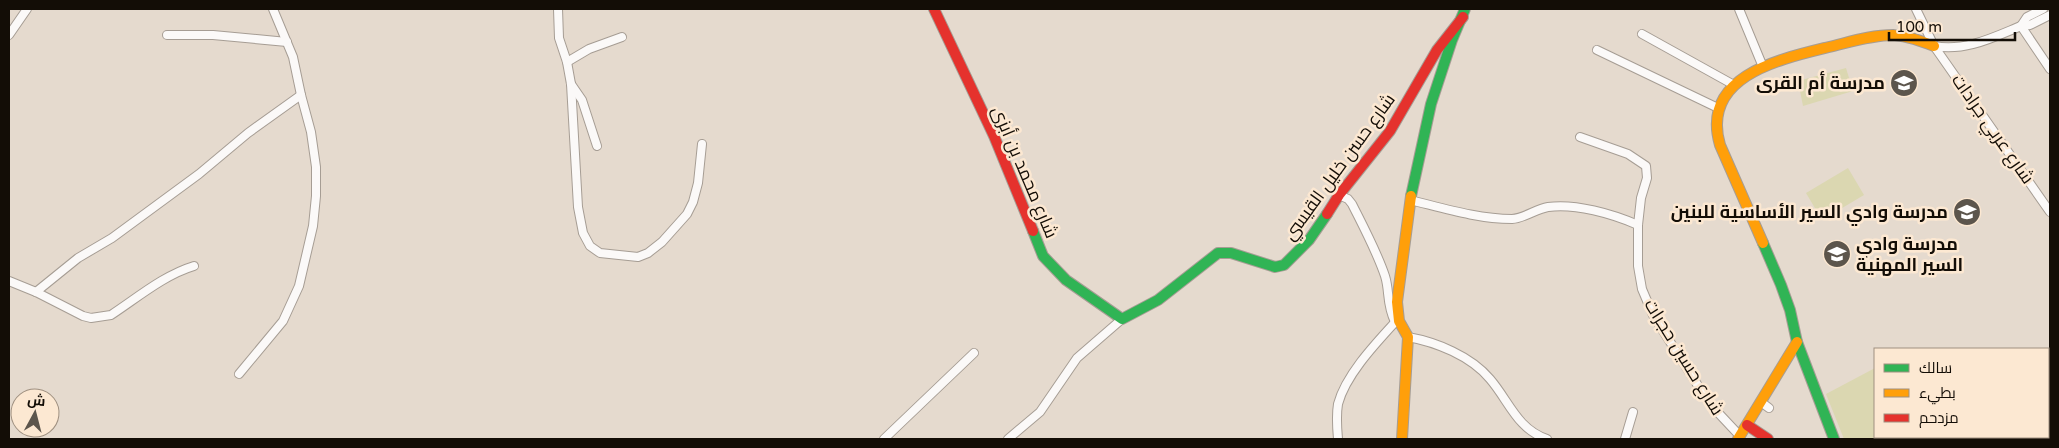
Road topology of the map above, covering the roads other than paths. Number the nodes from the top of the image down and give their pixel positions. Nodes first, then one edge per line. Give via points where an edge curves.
1 (27, 9) edge
2 (273, 9) edge
3 (558, 9) edge
4 (934, 9) edge
5 (1739, 9) edge
6 (1916, 9) edge
7 (2043, 9) edge
8 (1464, 13) edge
9 (2050, 16) edge
10 (2022, 26) junction
11 (1642, 34) dead end
12 (9, 35) edge
13 (166, 35) dead end
14 (622, 37) dead end
15 (287, 42) junction
16 (1934, 46) junction
17 (1597, 50) dead end
18 (567, 62) junction
19 (1763, 67) junction
20 (2050, 68) edge
21 (571, 84) junction
22 (1734, 85) junction
23 (301, 95) junction
24 (1718, 108) junction
25 (1580, 137) dead end
26 (702, 144) dead end
27 (597, 146) dead end
28 (1339, 195) junction
29 (1410, 200) junction
30 (2050, 212) edge
31 (1638, 225) junction
32 (194, 266) dead end
33 (9, 281) edge
34 (36, 292) junction
35 (1122, 319) junction
36 (1396, 320) junction
37 (1408, 337) junction
38 (1797, 342) junction
39 (974, 354) dead end
40 (239, 374) dead end
41 (1633, 412) dead end
42 (1747, 425) junction
43 (1739, 438) edge
44 (884, 439) edge
45 (1008, 439) edge
46 (1338, 439) edge
47 (1402, 439) edge
48 (1543, 439) edge
49 (1625, 439) edge
50 (1768, 439) edge
51 (1834, 439) edge

1 - 12 street
2 - 15 street
3 - 18 street via 559,38
4 - 35 main road, شارع محمد بن أبزى via 994,136 1044,256 1066,280
5 - 19 street
6 - 16 street, شارع عربي جرادات
7 - 10 street via 2027,17
8 - 28 main road, شارع حسن خليل القيسي via 1437,50 1390,131
8 - 29 main road, شارع حسن خليل القيسي via 1442,72 1418,157
9 - 10 street
10 - 16 street via 1970,45
10 - 20 street
11 - 22 street
13 - 15 street via 213,35
14 - 18 street via 589,49
15 - 23 street
16 - 19 main road via 1910,37 1878,36
16 - 30 street, شارع عربي جرادات
17 - 24 street
18 - 21 street
19 - 22 main road
21 - 26 street via 581,226 590,246 600,253 638,257 648,253 669,234 693,202
21 - 27 street via 582,100
22 - 24 main road
23 - 34 street via 199,174 112,238 78,258
23 - 40 street via 316,167 316,196 305,264 283,321
24 - 38 main road via 1716,128 1720,145 1781,285
25 - 31 street, شارع حسين حجرات via 1628,154 1646,166 1647,178
28 - 35 main road, شارع حسن خليل القيسي via 1309,240 1284,265 1275,267 1231,253 1218,253 1158,300
28 - 36 street via 1350,201 1382,268 1388,305
29 - 31 street via 1508,218 1521,217 1546,207 1574,208
29 - 36 main road, شارع حسن خليل القيسي
31 - 43 street, شارع حسين حجرات via 1639,275 1646,300 1709,403
32 - 34 street via 168,278 111,315 100,318 83,316
33 - 34 street
35 - 45 street, شارع حسن خليل القيسي via 1078,358 1040,412
36 - 37 main road, شارع حسن خليل القيسي
36 - 46 street via 1361,363 1342,395 1337,415
37 - 47 main road
37 - 48 street via 1442,347 1482,371 1516,418
38 - 42 main road via 1765,405
38 - 51 main road
39 - 44 street
41 - 49 street
42 - 43 main road
42 - 50 main road

